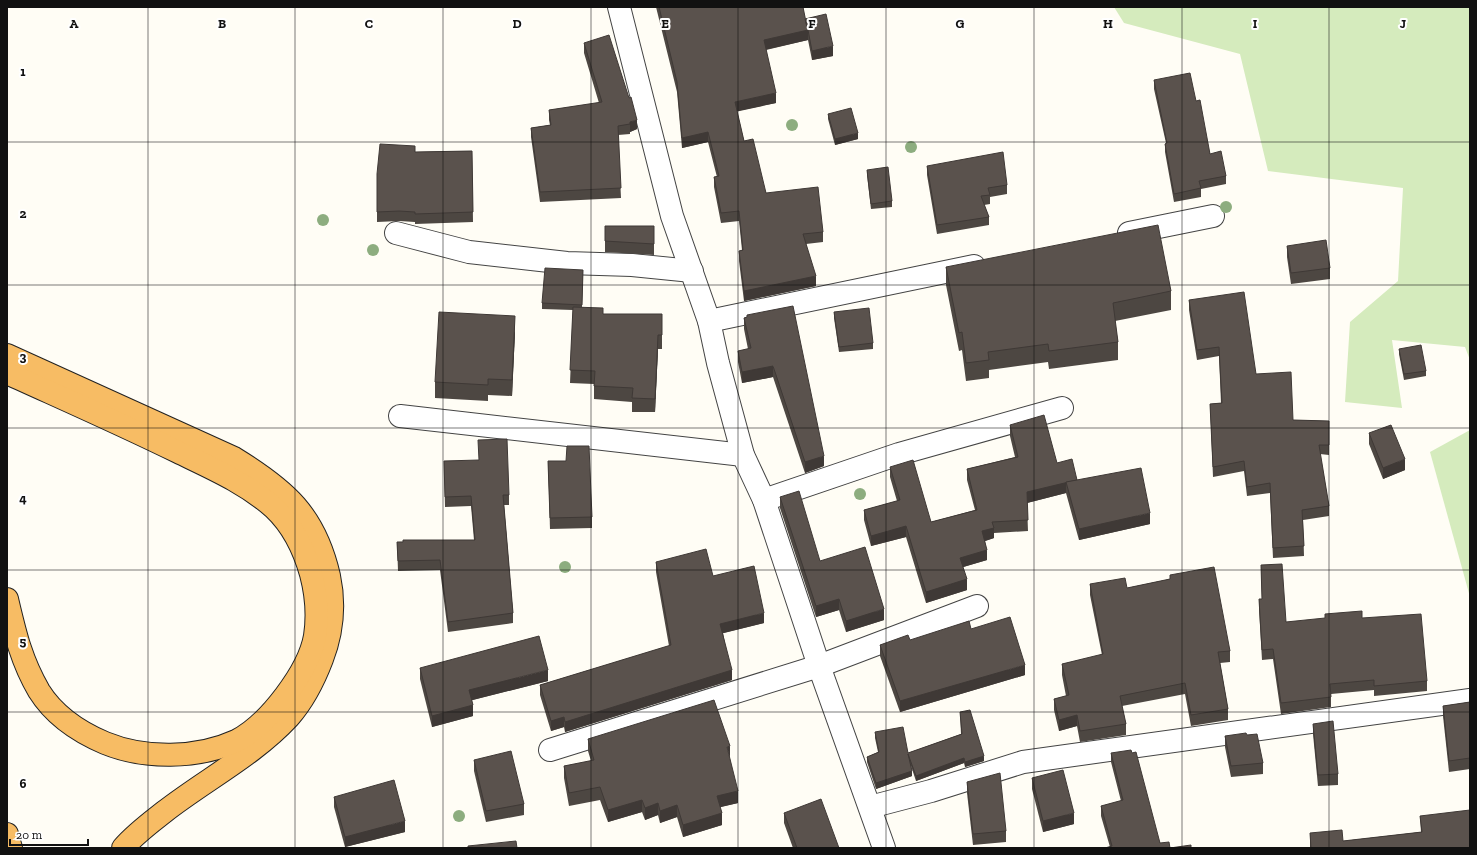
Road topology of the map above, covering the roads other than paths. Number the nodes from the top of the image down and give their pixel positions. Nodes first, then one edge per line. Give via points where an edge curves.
1 (622, 8) edge
2 (1214, 216) dead end
3 (396, 233) dead end
4 (1106, 238) edge
5 (992, 262) edge
6 (692, 271) junction
7 (709, 321) junction
8 (7, 355) edge
9 (7, 373) edge
10 (1062, 408) dead end
11 (400, 416) dead end
12 (743, 456) junction
13 (764, 500) junction
14 (7, 599) edge
15 (977, 606) dead end
16 (819, 666) junction
17 (1470, 700) edge
18 (242, 747) junction
19 (550, 750) dead end
20 (870, 807) junction
21 (7, 834) edge
22 (11, 848) edge
23 (123, 848) edge
24 (884, 848) edge

1 - 6 street via 672,216
2 - 4 street
3 - 6 street via 469,252 567,263 632,265
5 - 7 street
6 - 7 street
7 - 12 street
8 - 18 highway via 234,458 261,474 285,493 302,512 316,535 330,581 332,603 326,650 305,696 290,716 270,735
9 - 18 highway via 123,425 248,487 275,509 294,531 306,558 314,586 315,636 305,663 283,698
10 - 13 street via 899,454
11 - 12 street
12 - 13 street
13 - 16 street
14 - 18 highway via 23,661 41,693 58,714 87,735 123,750 158,754 191,753 222,746
15 - 16 street
16 - 19 street
16 - 20 street
17 - 20 street via 1023,762
18 - 23 highway
20 - 24 street
21 - 22 highway

